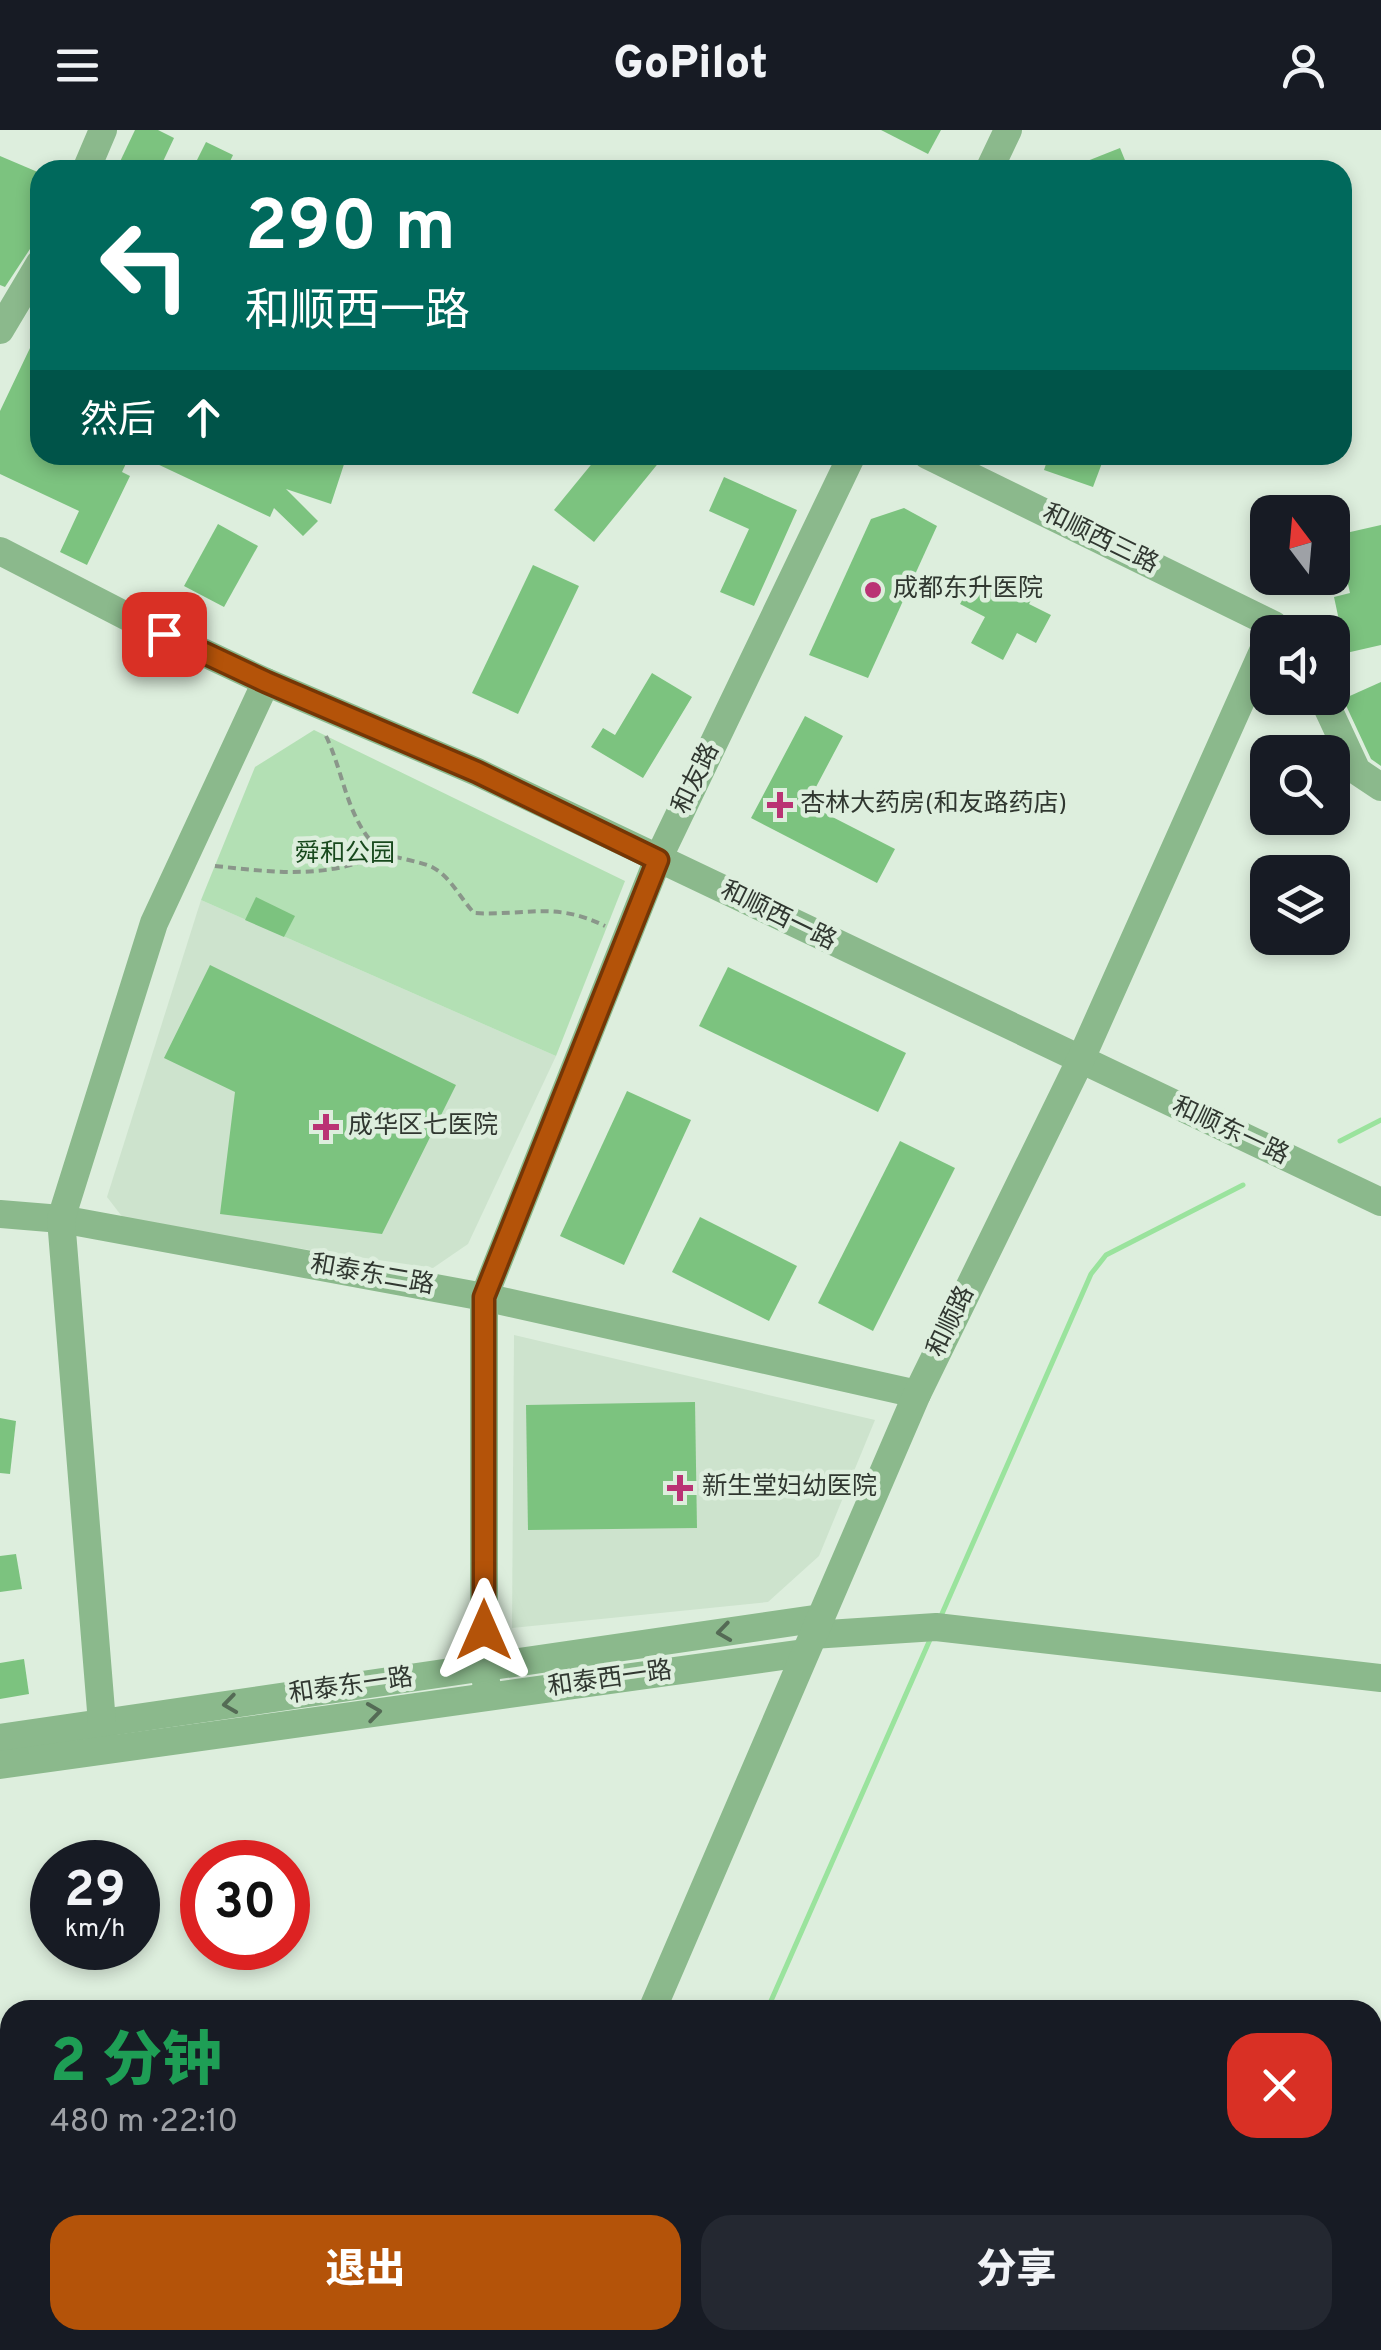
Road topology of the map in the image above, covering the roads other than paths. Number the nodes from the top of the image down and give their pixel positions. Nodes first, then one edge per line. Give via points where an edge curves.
1 (103, 130) edge
2 (1008, 130) edge
3 (90, 160) edge
4 (994, 160) edge
5 (30, 280) edge
6 (0, 330) edge
7 (847, 465) edge
8 (946, 465) edge
9 (0, 551) edge
10 (1250, 621) edge
11 (266, 682) junction
12 (1250, 684) edge
13 (1331, 715) edge
14 (1381, 788) edge
15 (658, 860) junction
16 (1080, 1061) junction
17 (1381, 1202) edge
18 (0, 1214) edge
19 (60, 1219) junction
20 (484, 1297) junction
21 (917, 1394) junction
22 (812, 1636) junction
23 (484, 1667) junction
24 (1381, 1678) edge
25 (488, 1696) junction
26 (102, 1736) junction
27 (0, 1738) edge
28 (0, 1765) edge
29 (656, 2000) edge

1 - 3 street
2 - 4 street
5 - 6 street
7 - 15 street, 和友路
8 - 10 street, 和顺西三路
9 - 11 street, 和顺西一路
11 - 15 street, 和顺西一路 via 477,772
11 - 19 street via 154,924
12 - 16 street, 和顺路
13 - 14 street via 1357,771
15 - 16 street, 和顺西一路
15 - 20 street, 和友路
16 - 17 street, 和顺东一路
16 - 21 street, 和顺路
18 - 19 street, 和泰东二路
19 - 20 street, 和泰东二路
19 - 26 street
20 - 21 street, 和泰东二路
20 - 23 street, 和友路
21 - 22 street, 和顺路
22 -> 23 street, 和泰东一路
22 - 24 street via 936,1627
22 - 25 street, 和泰西一路
22 - 29 street, 和顺路
23 - 25 street, 和友路
23 -> 26 street, 和泰东一路
26 -> 25 street, 和泰西一路
26 - 27 street, 和泰东一路
26 - 28 street, 和泰西一路

